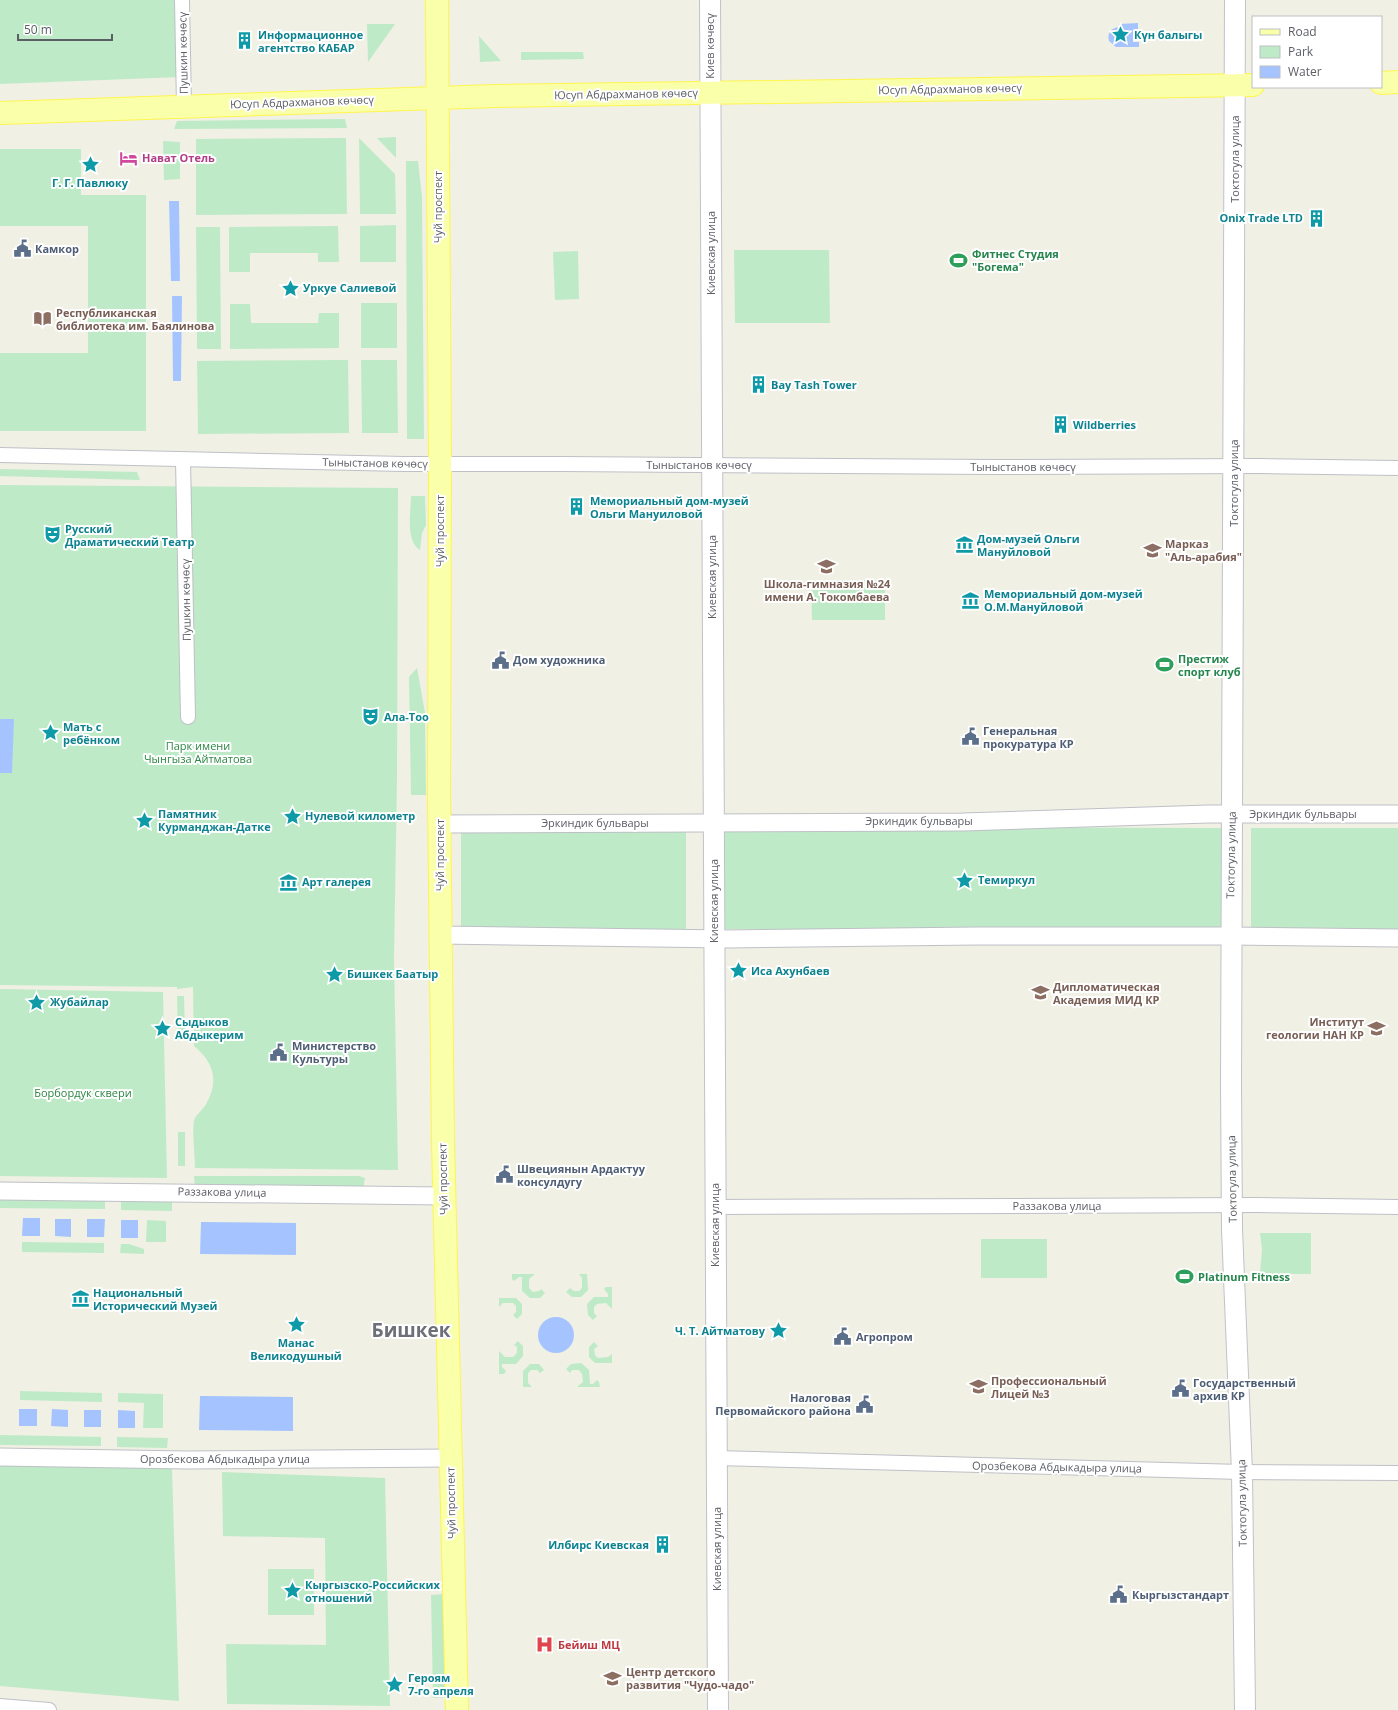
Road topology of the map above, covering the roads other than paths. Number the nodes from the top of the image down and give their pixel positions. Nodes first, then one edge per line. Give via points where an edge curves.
1 (182, 0) edge
2 (437, 0) edge
3 (710, 0) edge
4 (1235, 0) edge
5 (1398, 82) edge
6 (1382, 83) edge
7 (1244, 85) edge
8 (710, 93) junction
9 (437, 98) junction
10 (184, 106) junction
11 (0, 113) edge
12 (0, 455) edge
13 (183, 460) junction
14 (440, 464) junction
15 (712, 465) junction
16 (1234, 466) junction
17 (1398, 468) edge
18 (188, 717) dead end
19 (1232, 814) junction
20 (1398, 814) edge
21 (713, 822) junction
22 (440, 824) junction
23 (440, 935) junction
24 (1230, 936) junction
25 (1398, 938) edge
26 (714, 939) junction
27 (0, 1191) edge
28 (443, 1196) junction
29 (1232, 1205) junction
30 (715, 1207) junction
31 (1398, 1207) edge
32 (0, 1457) edge
33 (450, 1458) junction
34 (716, 1458) junction
35 (1242, 1472) junction
36 (1398, 1472) edge
37 (0, 1706) edge
38 (49, 1710) edge
39 (457, 1710) edge
40 (718, 1710) edge
41 (1245, 1710) edge

1 - 10 street, Пушкин көчөсү
2 - 9 main road, Чуй проспект
3 - 8 main road, Киев көчөсү
4 - 7 main road, Токтогула улица
5 - 6 main road
7 - 8 main road, Юсуп Абдрахманов көчөсү
7 - 16 main road, Токтогула улица
8 - 9 main road, Юсуп Абдрахманов көчөсү
8 - 15 main road, Киевская улица
9 - 10 main road, Юсуп Абдрахманов көчөсү
9 - 14 main road, Чуй проспект
10 - 11 main road, Юсуп Абдрахманов көчөсү
12 - 13 street, Тыныстанов көчөсү
13 - 14 street, Тыныстанов көчөсү
13 - 18 street, Пушкин көчөсү
14 - 15 street, Тыныстанов көчөсү
14 - 22 main road, Чуй проспект
15 - 16 street, Тыныстанов көчөсү
15 - 21 main road, Киевская улица
16 - 17 street, Тыныстанов көчөсү
16 - 19 main road, Токтогула улица
19 - 20 street, Эркиндик бульвары
19 - 21 street, Эркиндик бульвары via 963,822
19 - 24 main road, Токтогула улица
21 - 22 street, Эркиндик бульвары
21 - 26 main road, Киевская улица
22 - 23 main road, Чуй проспект
23 - 26 street
23 - 28 main road, Чуй проспект
24 - 25 street
24 - 26 street
24 - 29 main road, Токтогула улица
26 - 30 main road, Киевская улица
27 - 28 street, Раззакова улица
28 - 33 main road, Чуй проспект
29 - 30 street, Раззакова улица
29 - 31 street, Раззакова улица
29 - 35 main road, Токтогула улица
30 - 34 main road, Киевская улица
32 - 33 street, Орозбекова Абдыкадыра улица via 187,1460
33 - 39 main road, Чуй проспект
34 - 35 street, Орозбекова Абдыкадыра улица
34 - 40 main road, Киевская улица
35 - 36 street, Орозбекова Абдыкадыра улица
35 - 41 main road, Токтогула улица
37 - 38 street

